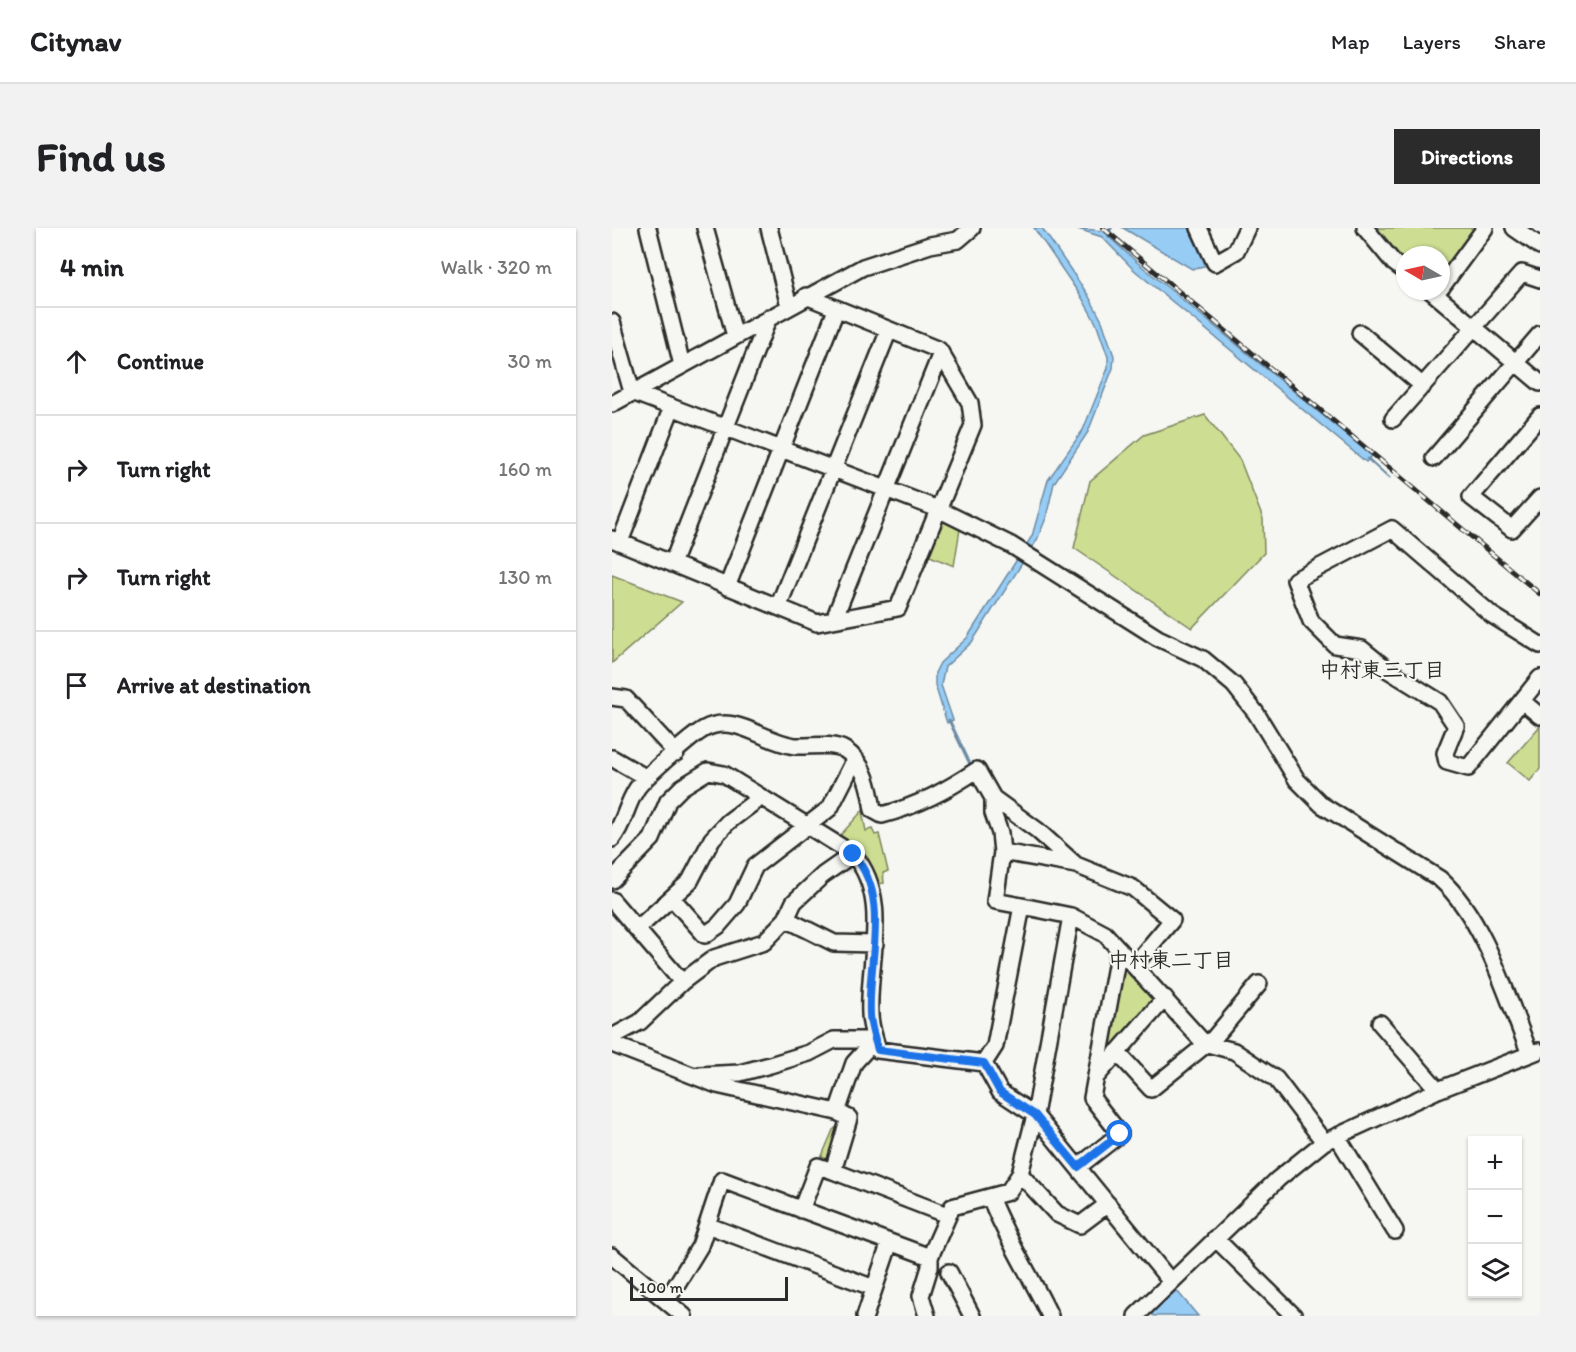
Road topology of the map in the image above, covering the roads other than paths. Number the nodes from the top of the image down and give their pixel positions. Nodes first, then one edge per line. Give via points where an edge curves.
1 (648, 228) edge
2 (705, 228) edge
3 (769, 228) edge
4 (972, 228) edge
5 (1199, 228) edge
6 (1247, 228) edge
7 (1365, 228) edge
8 (1485, 228) edge
9 (1514, 228) edge
10 (1540, 246) edge
11 (1396, 264) edge
12 (1450, 274) edge
13 (1540, 279) edge
14 (806, 296) junction
15 (1446, 300) edge
16 (789, 306) junction
17 (836, 310) junction
18 (769, 317) junction
19 (612, 322) edge
20 (1475, 327) junction
21 (889, 330) junction
22 (1360, 333) dead end
23 (1540, 334) edge
24 (735, 336) junction
25 (941, 353) junction
26 (1516, 362) junction
27 (682, 365) junction
28 (1540, 383) edge
29 (1423, 386) junction
30 (632, 392) junction
31 (612, 404) edge
32 (672, 407) junction
33 (1540, 416) edge
34 (1393, 419) dead end
35 (723, 427) junction
36 (779, 448) junction
37 (1434, 458) dead end
38 (834, 469) junction
39 (885, 489) junction
40 (1540, 498) edge
41 (938, 509) junction
42 (616, 541) edge
43 (672, 564) junction
44 (727, 587) junction
45 (778, 607) junction
46 (834, 620) junction
47 (1540, 645) edge
48 (1540, 678) edge
49 (612, 697) edge
50 (1522, 701) junction
51 (1540, 716) edge
52 (676, 753) junction
53 (612, 758) edge
54 (854, 761) junction
55 (645, 777) junction
56 (761, 797) junction
57 (993, 798) junction
58 (618, 816) edge
59 (808, 826) junction
60 (612, 839) edge
61 (1002, 852) junction
62 (853, 854) junction
63 (1076, 866) junction
64 (612, 880) edge
65 (672, 898) junction
66 (612, 900) edge
67 (1022, 906) junction
68 (1071, 916) junction
69 (786, 919) junction
70 (637, 929) junction
71 (875, 944) junction
72 (1119, 949) junction
73 (1135, 964) junction
74 (682, 982) junction
75 (1259, 984) dead end
76 (1165, 998) junction
77 (1380, 1023) dead end
78 (612, 1037) edge
79 (875, 1040) junction
80 (1204, 1043) junction
81 (612, 1044) edge
82 (1117, 1052) junction
83 (1535, 1052) edge
84 (984, 1063) junction
85 (693, 1076) junction
86 (1096, 1077) junction
87 (1438, 1090) junction
88 (837, 1112) junction
89 (1035, 1115) junction
90 (1331, 1139) junction
91 (1078, 1167) junction
92 (833, 1171) junction
93 (1020, 1174) junction
94 (990, 1197) junction
95 (1108, 1204) junction
96 (801, 1210) junction
97 (947, 1215) junction
98 (707, 1225) junction
99 (1395, 1231) dead end
100 (1215, 1238) junction
101 (890, 1242) junction
102 (612, 1256) edge
103 (930, 1257) junction
104 (949, 1272) dead end
105 (1171, 1282) junction
106 (874, 1288) junction
107 (667, 1300) junction
108 (684, 1316) edge
109 (865, 1316) edge
110 (927, 1316) edge
111 (972, 1316) edge
112 (1050, 1316) edge
113 (1136, 1316) edge
114 (1294, 1316) edge

1 - 27 street
2 - 24 street
3 - 16 street
4 - 14 street via 958,240 863,267
5 - 6 street via 1215,263 1236,251
7 - 11 street
8 - 12 street
9 - 10 street
13 - 20 street via 1522,273
14 - 16 street
14 - 17 street
15 - 20 street
16 - 18 street
17 - 21 street
17 - 36 street
18 - 24 street
18 - 35 street
19 - 30 street
20 - 26 street
20 - 29 street
21 - 25 street
21 - 38 street
22 - 29 street
23 - 26 street
24 - 27 street
25 - 39 street
25 - 41 street via 970,403 973,425
26 - 28 street
26 - 37 street
27 - 30 street
29 - 34 street
30 - 31 street
30 - 32 street
32 - 35 street
32 - 42 street
33 - 40 street via 1471,497 1512,529
35 - 36 street
35 - 43 street
36 - 38 street
36 - 44 street
38 - 39 street
38 - 45 street
39 - 41 street
39 - 46 street
41 - 46 street via 898,608
41 - 83 street via 1011,545 1158,638 1203,659 1234,685 1297,780 1322,805 1455,892
42 - 43 street
43 - 44 street
44 - 45 street
45 - 46 street via 817,623
47 - 50 street via 1492,615 1392,529 1295,580 1311,621 1335,645 1362,649 1440,702 1456,726 1445,753 1447,762 1468,768
48 - 50 street
49 - 52 street via 626,699
50 - 51 street
52 - 54 street via 704,729 725,723 783,745 835,746
52 - 55 street
53 - 55 street
54 - 57 street via 869,781 873,810 882,815 906,809 977,770
54 - 59 street via 830,808
55 - 58 street
56 - 59 street
56 - 64 street via 724,774 708,771 668,801 652,839
56 - 65 street via 712,839 690,881
57 - 61 street
57 - 63 street via 1037,830
58 - 60 street
59 - 62 street
59 - 65 street via 755,867 737,904 705,935
61 - 63 street
61 - 67 street via 995,902
62 - 69 street via 794,902
62 - 71 street via 873,886
63 - 73 street via 1132,888 1172,920
65 - 70 street
66 - 70 street
67 - 68 street
67 - 84 street via 995,1046
68 - 72 street via 1105,934
68 - 89 street
69 - 71 street via 834,943
69 - 74 street via 764,942 714,958
70 - 74 street
71 - 79 street via 870,1014
72 - 73 street
72 - 86 street
73 - 76 street
74 - 78 street via 639,1022
75 - 80 street via 1214,1038
76 - 80 street
76 - 82 street
77 - 87 street
79 - 84 street via 878,1050
79 - 85 street via 834,1040 809,1053 740,1073
79 - 88 street via 854,1063
80 - 82 street via 1151,1089
80 - 90 street via 1234,1051 1276,1079
81 - 85 street
82 - 86 street
83 - 87 street
84 - 89 street via 1000,1092
85 - 88 street
86 - 91 street via 1092,1098 1120,1134
87 - 90 street
88 - 92 street via 849,1118
89 - 91 street
89 - 93 street
90 - 99 street
90 - 100 street via 1278,1179
91 - 95 street
92 - 96 street via 818,1166
92 - 97 street
93 - 94 street via 1008,1192
93 - 95 street via 1057,1214 1080,1225
94 - 97 street via 952,1207
94 - 112 street
95 - 105 street
96 - 98 street via 722,1180
96 - 101 street
97 - 103 street
98 - 106 street
98 - 107 street via 700,1246
100 - 105 street
100 - 114 street
101 - 103 street
101 - 106 street
102 - 107 street
103 - 110 street via 921,1296
104 - 111 street
105 - 113 street
106 - 109 street
107 - 108 street

